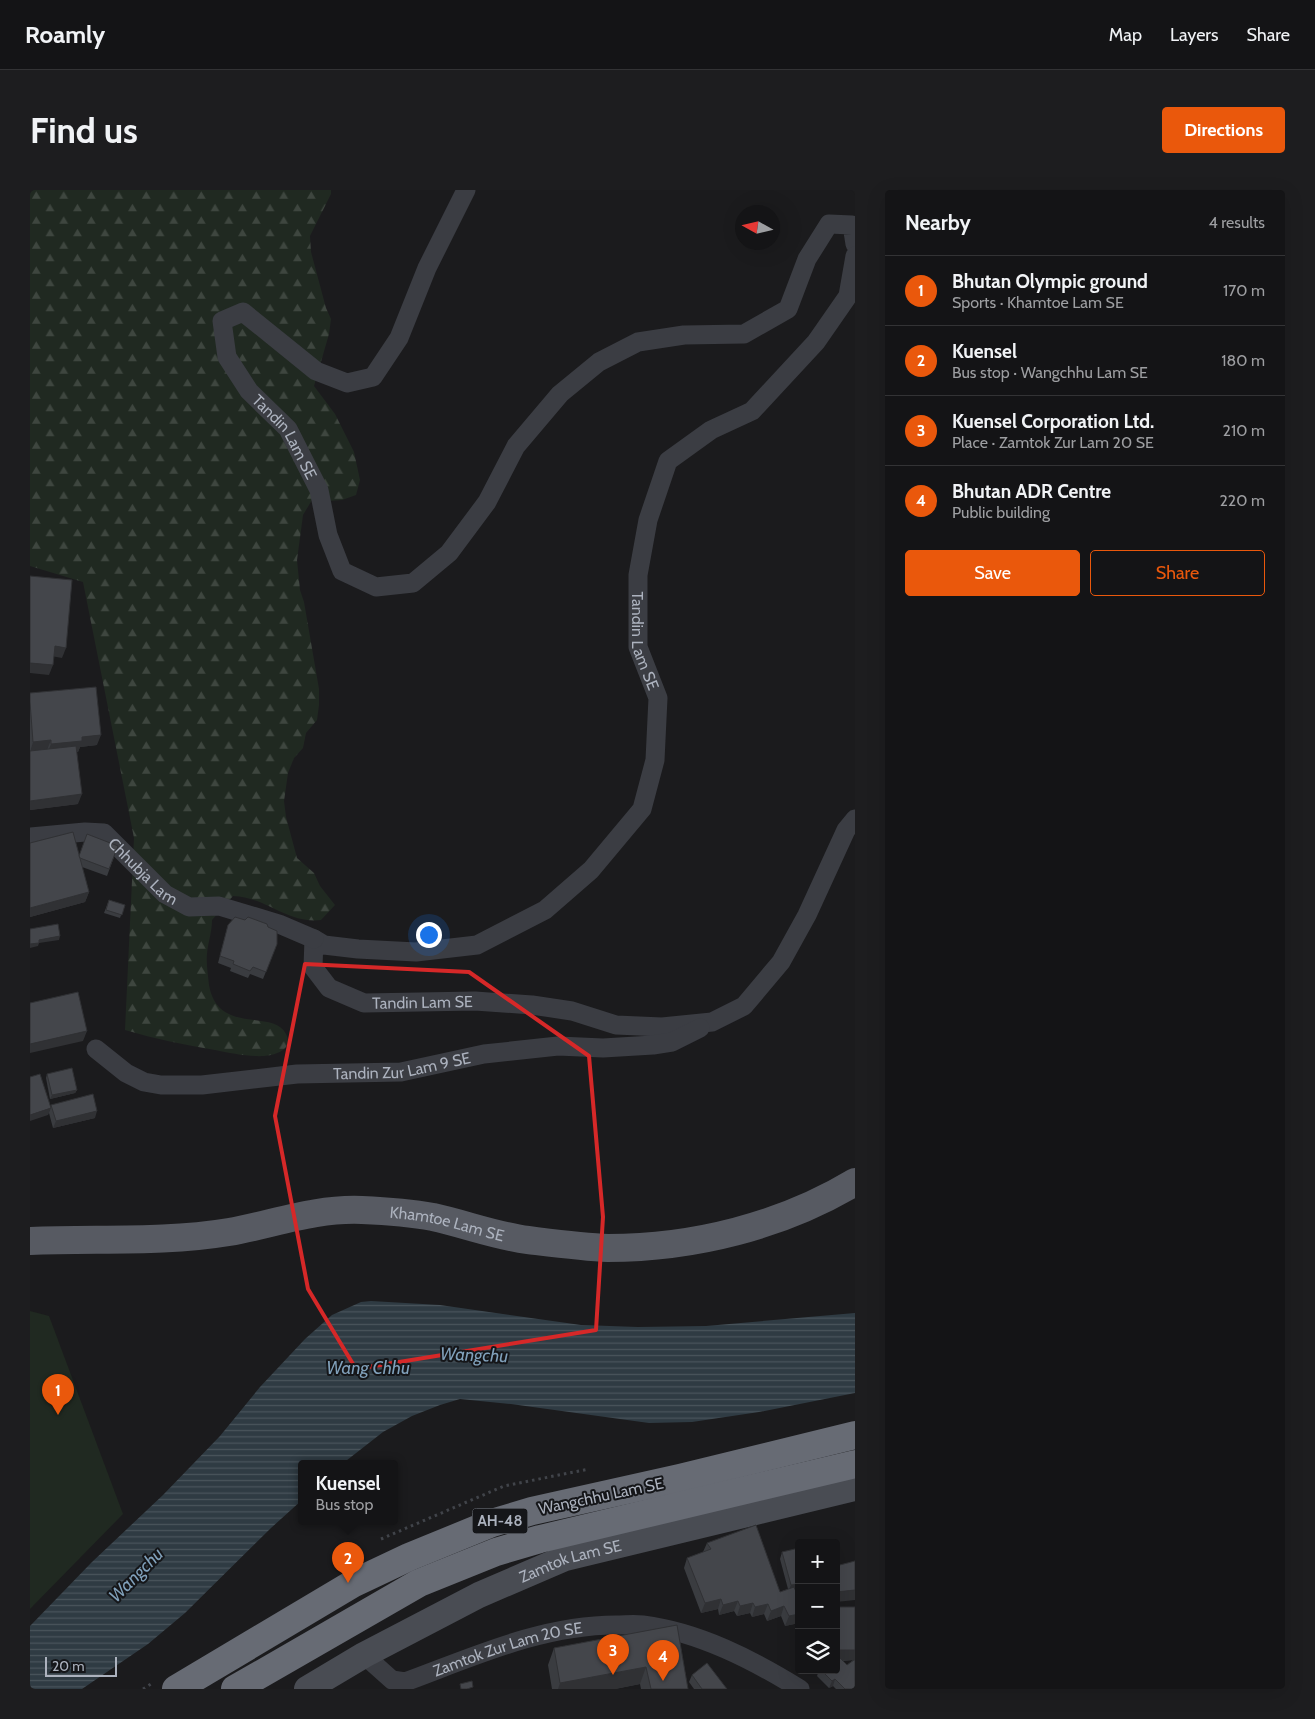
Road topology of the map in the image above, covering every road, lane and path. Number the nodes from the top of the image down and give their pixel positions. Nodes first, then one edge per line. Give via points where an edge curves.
1 (466, 190) edge
2 (855, 244) edge
3 (855, 256) edge
4 (855, 819) edge
5 (30, 837) edge
6 (314, 939) junction
7 (712, 1022) junction
8 (96, 1049) dead end
9 (855, 1182) edge
10 (30, 1241) edge
11 (855, 1435) edge
12 (855, 1464) edge
13 (855, 1488) edge
14 (364, 1655) junction
15 (176, 1689) edge
16 (235, 1689) edge
17 (307, 1689) edge
18 (800, 1689) edge

1 - 2 street, Tandin Lam SE via 427,268 400,338 373,377 347,383 316,371 243,312 222,321 227,357 249,391 288,429 318,490 328,535 342,571 376,587 413,583 449,553 487,502 516,446 560,394 599,362 638,342 684,335 744,334 788,309 807,259 829,224 852,225
3 - 6 street, Tandin Lam SE via 848,296 816,342 752,411 711,430 668,461 648,520 638,576 638,647 658,698 655,760 642,809 591,870 545,910 476,945 416,952 324,945
4 - 7 street, Tandin Lam SE via 846,830 807,916 781,962 744,1006
5 - 6 street, Chhubja Lam via 104,833 165,894 189,907 219,906 279,924
6 - 7 street, Tandin Lam SE via 313,967 329,988 364,1003 475,1001 532,1005 572,1010 616,1025 662,1027
7 - 8 street, Tandin Zur Lam 9 SE via 672,1042 653,1045 558,1046 484,1054 401,1072 297,1074 202,1085 144,1082 126,1073
9 - 10 main road, Khamtoe Lam SE via 787,1216 718,1236 664,1244 608,1248 526,1240 432,1217 361,1210 314,1212 228,1232 161,1239
11 - 15 highway, Wangchhu Lam SE / AH-48 via 492,1523 354,1583
12 - 16 highway, Wangchhu Lam SE / AH-48 via 496,1552 419,1583
13 - 14 main road, Zamtok Lam SE via 565,1558 479,1595
14 - 17 main road, Zamtok Lam SE
14 - 18 street, Zamtok Zur Lam 20 SE via 392,1680 405,1682 548,1632 590,1625 642,1624 686,1634 722,1648

